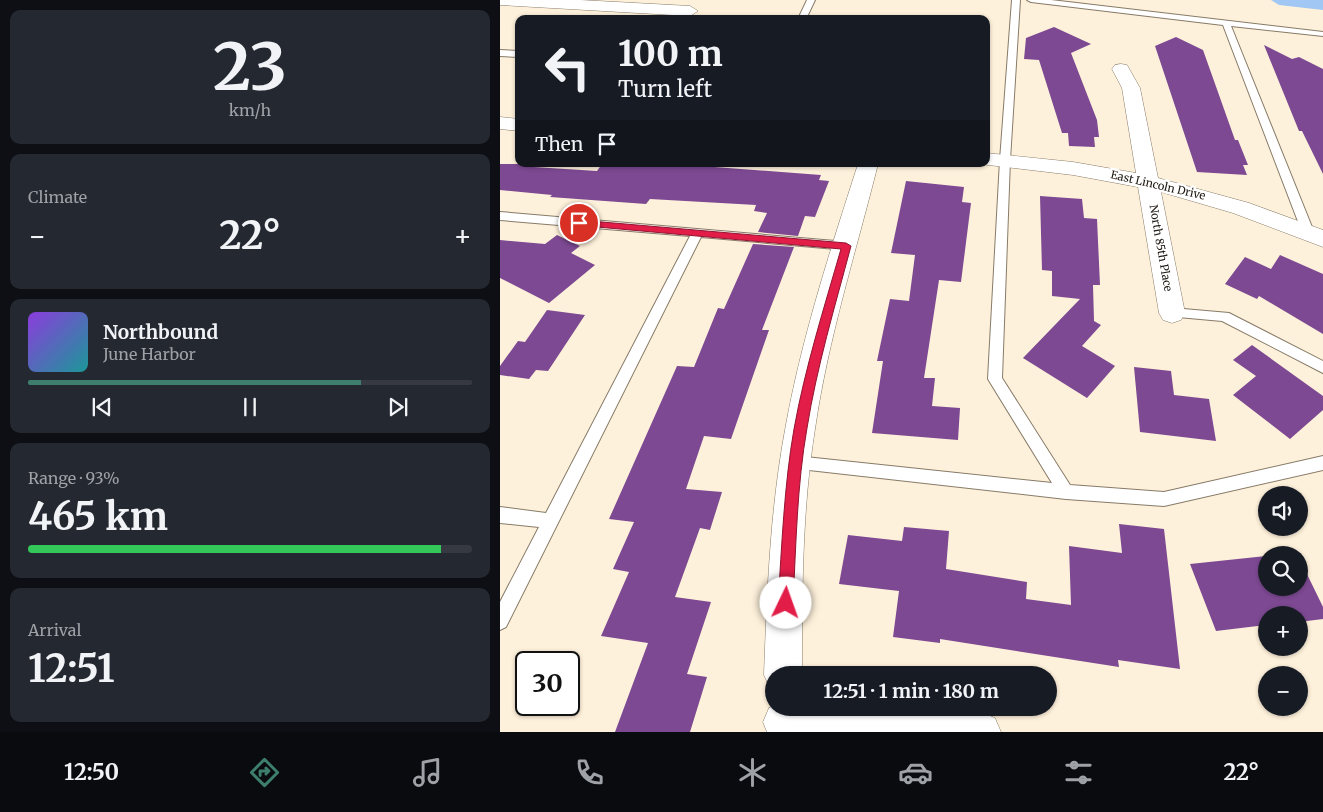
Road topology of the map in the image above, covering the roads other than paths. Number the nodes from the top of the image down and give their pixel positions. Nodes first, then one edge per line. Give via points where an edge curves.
1 (500, 0) edge
2 (811, 0) edge
3 (1016, 0) edge
4 (1030, 0) edge
5 (690, 12) dead end
6 (804, 15) edge
7 (1226, 22) junction
8 (1323, 34) edge
9 (500, 53) edge
10 (515, 54) edge
11 (1121, 69) dead end
12 (500, 123) edge
13 (515, 125) edge
14 (996, 160) edge
15 (867, 167) edge
16 (1149, 180) junction
17 (500, 216) edge
18 (697, 234) junction
19 (1316, 235) edge
20 (846, 246) junction
21 (1172, 313) joint
22 (1323, 367) edge
23 (796, 463) junction
24 (1323, 463) edge
25 (1066, 492) junction
26 (500, 515) edge
27 (551, 521) junction
28 (500, 621) edge
29 (783, 666) edge
30 (783, 721) edge
31 (981, 732) edge

1 - 5 street
2 - 6 lane
3 - 14 lane
4 - 7 lane
7 - 8 lane
7 - 19 lane
9 - 10 lane
11 - 16 street, North 85th Place via 1131,88
12 - 13 street
14 - 16 street, East Lincoln Drive
14 - 25 lane via 995,379
15 - 20 street
16 - 19 street, East Lincoln Drive via 1239,206
16 - 21 street, North 85th Place
17 - 18 lane
18 - 20 lane
18 - 27 lane
20 - 23 street via 814,363
21 - 22 lane via 1224,316
23 - 25 lane
23 - 29 street
24 - 25 lane via 1164,499
26 - 27 lane
27 - 28 lane
30 - 31 street via 910,721

